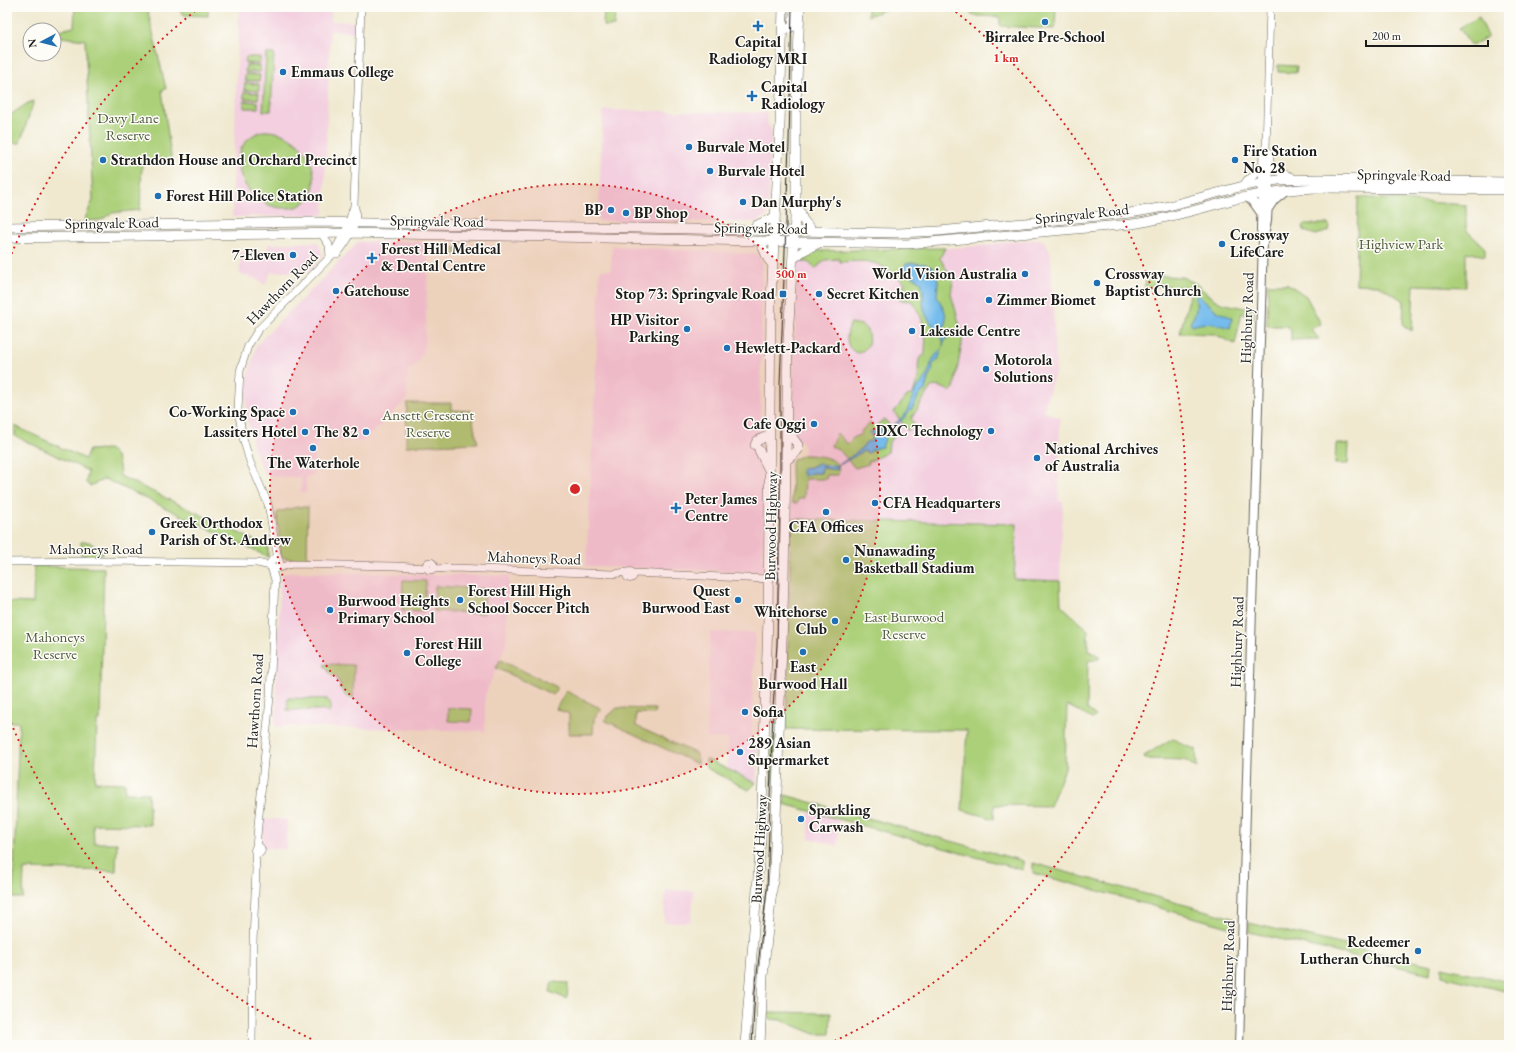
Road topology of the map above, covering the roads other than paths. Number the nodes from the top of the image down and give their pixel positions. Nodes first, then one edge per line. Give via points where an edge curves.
1 (361, 7) edge
2 (783, 7) edge
3 (794, 7) edge
4 (800, 7) edge
5 (1270, 7) edge
6 (783, 29) junction
7 (1266, 164) junction
8 (1294, 179) junction
9 (1265, 182) junction
10 (1509, 182) edge
11 (1243, 186) junction
12 (1509, 190) edge
13 (1285, 191) junction
14 (1265, 194) junction
15 (1247, 197) junction
16 (796, 200) junction
17 (1265, 212) junction
18 (775, 217) junction
19 (352, 222) junction
20 (7, 227) edge
21 (753, 230) junction
22 (774, 231) junction
23 (794, 231) junction
24 (813, 232) junction
25 (321, 233) junction
26 (348, 233) junction
27 (898, 233) junction
28 (7, 238) edge
29 (760, 241) junction
30 (773, 242) junction
31 (794, 242) junction
32 (820, 243) junction
33 (907, 244) junction
34 (332, 256) junction
35 (793, 259) junction
36 (772, 264) junction
37 (786, 421) junction
38 (769, 435) junction
39 (786, 460) junction
40 (770, 472) junction
41 (7, 562) edge
42 (275, 563) junction
43 (784, 564) junction
44 (768, 575) junction
45 (779, 726) junction
46 (764, 737) junction
47 (761, 1022) junction
48 (252, 1045) edge
49 (745, 1045) edge
50 (755, 1045) edge
51 (760, 1045) edge
52 (1239, 1045) edge

1 - 19 main road, Hawthorn Road
2 - 6 highway, Burwood Highway
3 - 6 highway via 793,26 788,30
4 - 16 highway, Burwood Highway
5 - 7 main road, Highbury Road via 1266,149 1270,153
6 - 18 highway, Burwood Highway
7 - 8 main road
7 - 9 main road, Highbury Road
7 - 11 main road
8 - 9 highway, Springvale Road
8 - 10 highway, Springvale Road
9 - 11 highway, Springvale Road
9 - 14 main road, Highbury Road
11 - 27 highway, Springvale Road via 1165,207 1130,213
12 - 13 highway, Springvale Road via 1323,188
13 - 14 highway, Springvale Road
13 - 17 main road
14 - 15 highway, Springvale Road
14 - 17 main road, Highbury Road
15 - 17 main road
15 - 33 highway, Springvale Road via 1132,224
16 - 23 highway, Burwood Highway
16 - 24 highway via 803,220
17 - 52 main road, Highbury Road
18 - 21 highway via 756,225
18 - 22 highway, Burwood Highway
19 - 20 highway, Springvale Road
19 - 21 highway, Springvale Road
19 - 26 main road, Hawthorn Road
21 - 22 highway, Springvale Road
22 - 23 highway, Springvale Road
22 - 30 highway, Burwood Highway
23 - 24 highway, Springvale Road
23 - 31 highway, Burwood Highway
24 - 27 highway, Springvale Road
25 - 26 highway, Springvale Road
25 - 28 highway, Springvale Road
25 - 34 main road via 329,245
26 - 29 highway, Springvale Road
26 - 34 main road, Hawthorn Road via 347,240 337,254
27 - 33 highway via 899,239
29 - 30 highway, Springvale Road
29 - 36 highway
30 - 31 highway, Springvale Road
30 - 36 highway, Burwood Highway
31 - 32 highway, Springvale Road
31 - 35 highway, Burwood Highway
32 - 33 highway, Springvale Road
32 - 35 highway
34 - 42 main road, Hawthorn Road via 258,330 248,346 240,371 238,405 241,429 269,510
35 - 37 highway, Burwood Highway via 788,321
36 - 38 highway, Burwood Highway
37 - 39 highway, Burwood Highway
37 - 39 highway via 798,448
38 - 40 highway, Burwood Highway
38 - 40 highway via 758,441 757,448
39 - 43 highway, Burwood Highway
40 - 44 highway, Burwood Highway
41 - 42 main road, Mahoneys Road
42 - 44 main road, Mahoneys Road via 750,578
42 - 48 main road, Hawthorn Road via 270,698 258,824
43 - 44 main road via 777,575
43 - 45 highway, Burwood Highway
44 - 46 highway, Burwood Highway
45 - 46 highway via 773,735
45 - 47 highway, Burwood Highway via 774,872
46 - 49 highway, Burwood Highway via 760,860
47 - 50 highway
47 - 51 highway, Burwood Highway

